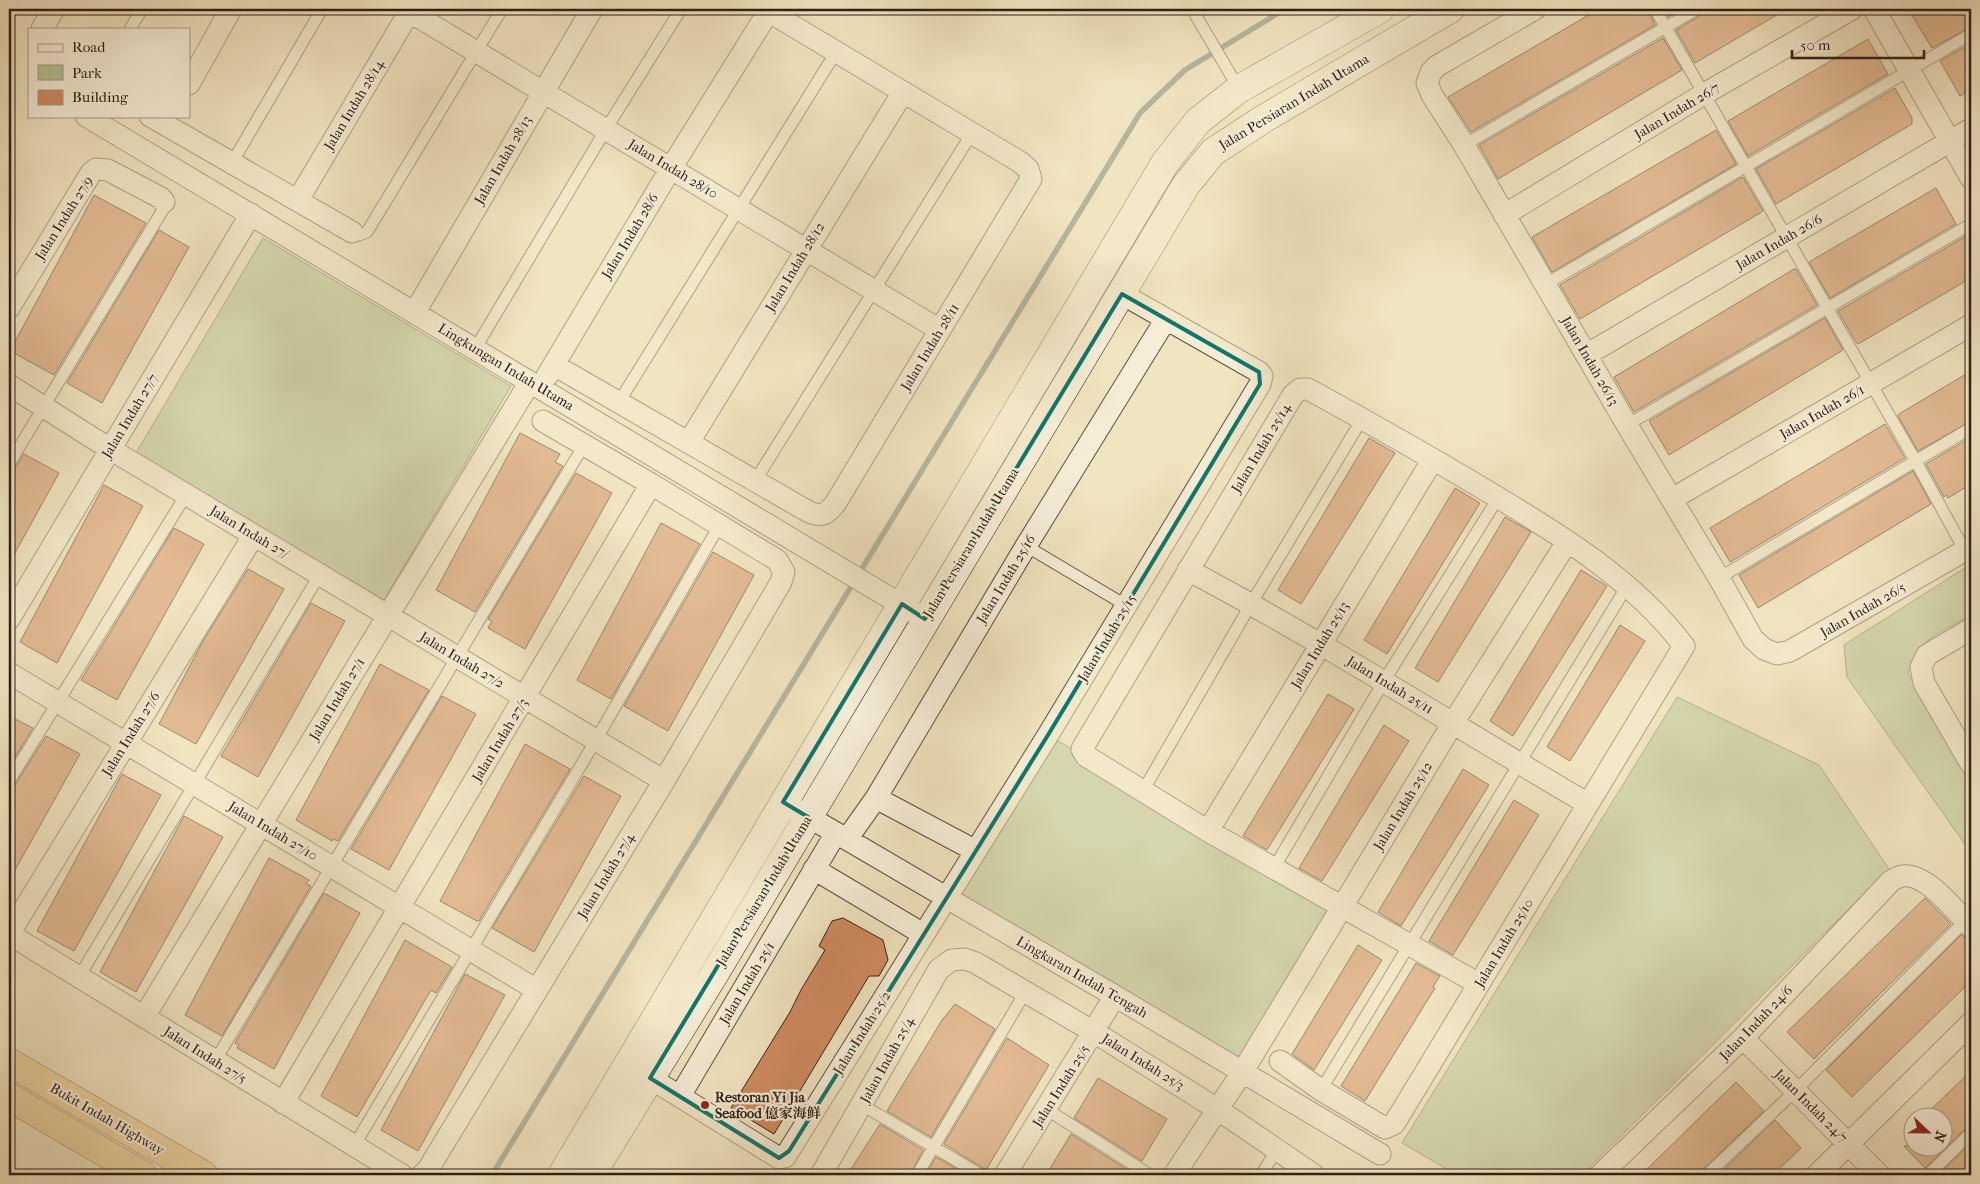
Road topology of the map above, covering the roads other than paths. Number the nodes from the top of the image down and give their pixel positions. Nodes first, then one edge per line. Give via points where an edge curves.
1 (54, 9) edge
2 (142, 9) edge
3 (231, 9) edge
4 (322, 9) edge
5 (502, 9) edge
6 (592, 9) edge
7 (681, 9) edge
8 (1192, 9) edge
9 (1380, 9) edge
10 (1450, 9) edge
11 (1535, 9) edge
12 (1655, 9) edge
13 (1696, 9) edge
14 (1852, 9) edge
15 (1874, 9) edge
16 (408, 10) edge
17 (769, 10) edge
18 (1665, 27) junction
19 (43, 28) edge
20 (131, 28) edge
21 (1971, 34) edge
22 (476, 52) junction
23 (836, 52) junction
24 (1909, 71) junction
25 (190, 82) edge
26 (1239, 89) junction
27 (544, 92) junction
28 (903, 92) junction
29 (1704, 94) junction
30 (89, 118) edge
31 (162, 119) edge
32 (606, 129) junction
33 (1971, 129) edge
34 (972, 133) junction
35 (1950, 141) junction
36 (1464, 145) junction
37 (232, 163) junction
38 (1746, 167) junction
39 (671, 168) junction
40 (1971, 178) edge
41 (298, 200) junction
42 (164, 202) joint
43 (738, 209) junction
44 (251, 214) junction
45 (1504, 215) junction
46 (1971, 224) edge
47 (352, 232) joint
48 (1787, 237) junction
49 (805, 249) junction
50 (1546, 284) junction
51 (874, 291) junction
52 (1122, 294) junction
53 (9, 308) edge
54 (1827, 308) junction
55 (415, 312) junction
56 (1166, 319) junction
57 (1971, 325) edge
58 (940, 330) junction
59 (475, 348) junction
60 (1586, 355) junction
61 (554, 365) junction
62 (1870, 383) junction
63 (535, 384) junction
64 (9, 385) edge
65 (619, 402) junction
66 (44, 406) junction
67 (1362, 419) junction
68 (543, 420) dead end
69 (1627, 424) junction
70 (1971, 428) edge
71 (689, 442) junction
72 (584, 445) junction
73 (110, 449) junction
74 (1433, 459) junction
75 (1915, 460) junction
76 (9, 464) edge
77 (755, 481) junction
78 (651, 484) junction
79 (186, 495) junction
80 (1498, 498) junction
81 (1672, 499) junction
82 (719, 526) junction
83 (254, 535) junction
84 (1567, 542) junction
85 (1026, 546) junction
86 (1968, 549) edge
87 (1188, 570) junction
88 (320, 574) junction
89 (1719, 578) junction
90 (1627, 586) junction
91 (902, 604) junction
92 (1251, 604) junction
93 (1127, 606) junction
94 (388, 616) junction
95 (9, 619) edge
96 (925, 619) junction
97 (1971, 629) edge
98 (1753, 639) joint
99 (1320, 644) junction
100 (1684, 646) joint
101 (457, 657) junction
102 (9, 673) edge
103 (1384, 681) junction
104 (525, 698) junction
105 (58, 702) junction
106 (1453, 722) junction
107 (596, 740) junction
108 (126, 743) junction
109 (1519, 763) junction
110 (1971, 764) edge
111 (9, 781) edge
112 (664, 781) junction
113 (194, 784) junction
114 (1143, 791) junction
115 (876, 798) junction
116 (783, 802) junction
117 (1588, 804) junction
118 (808, 817) junction
119 (261, 824) junction
120 (1208, 831) junction
121 (842, 836) junction
122 (976, 851) junction
123 (332, 866) junction
124 (1274, 868) junction
125 (814, 869) junction
126 (947, 898) junction
127 (400, 907) junction
128 (1342, 908) junction
129 (1968, 924) edge
130 (9, 934) edge
131 (923, 934) junction
132 (1409, 946) junction
133 (471, 950) junction
134 (965, 959) joint
135 (79, 977) junction
136 (1479, 984) junction
137 (537, 990) junction
138 (1026, 991) junction
139 (1116, 996) junction
140 (144, 1017) junction
141 (1971, 1023) edge
142 (1094, 1032) junction
143 (1743, 1038) junction
144 (215, 1061) junction
145 (1280, 1061) dead end
146 (9, 1062) edge
147 (1242, 1071) junction
148 (650, 1078) junction
149 (1322, 1090) junction
150 (1795, 1091) junction
151 (680, 1096) junction
152 (9, 1097) edge
153 (283, 1103) junction
154 (862, 1105) junction
155 (1046, 1109) junction
156 (1217, 1109) junction
157 (1971, 1133) edge
158 (1849, 1144) junction
159 (354, 1146) junction
160 (934, 1146) junction
161 (1276, 1151) junction
162 (1380, 1154) dead end
163 (143, 1175) edge
164 (204, 1175) edge
165 (402, 1175) edge
166 (422, 1175) edge
167 (562, 1175) edge
168 (592, 1175) edge
169 (821, 1175) edge
170 (917, 1175) edge
171 (981, 1175) edge
172 (1005, 1175) edge
173 (1150, 1175) edge
174 (1174, 1175) edge
175 (1261, 1175) edge
176 (1314, 1175) edge
177 (1600, 1175) edge
178 (1707, 1175) edge
179 (1817, 1175) edge
180 (1879, 1175) edge
181 (1928, 1175) edge

1 - 19 street
2 - 20 lane
3 - 25 street
4 - 37 lane
5 - 22 lane
6 - 27 street, Jalan Indah 28/13
7 - 32 lane
8 - 26 lane
9 - 26 main road, Jalan Persiaran Indah Utama
10 - 52 main road, Jalan Persiaran Indah Utama via 1213,152 1186,185
11 - 36 street, Jalan Indah 26/13 via 1430,72 1427,83 1432,95
12 - 18 lane
13 - 18 lane
14 - 29 street, Jalan Indah 26/7
15 - 24 street
16 - 22 street, Jalan Indah 28/10
16 - 41 street, Jalan Indah 28/14
17 - 23 street
17 - 39 street, Jalan Indah 28/6
18 - 29 lane
18 - 36 lane
21 - 24 lane
22 - 27 street, Jalan Indah 28/10
22 - 47 lane via 367,232 360,235
23 - 28 street
23 - 43 lane
24 - 35 street
24 - 38 lane
26 - 91 main road, Jalan Persiaran Indah Utama via 1198,121 1166,163
27 - 32 street, Jalan Indah 28/10
27 - 55 street, Jalan Indah 28/13
28 - 34 street
28 - 49 street, Jalan Indah 28/12
29 - 38 lane
29 - 45 street, Jalan Indah 26/7
30 - 44 street, Lingkungan Indah Utama
31 - 37 street
32 - 39 street, Jalan Indah 28/10
32 - 59 lane
33 - 35 street, Jalan Indah 26/6
34 - 51 lane
34 - 58 street, Jalan Indah 28/11 via 1020,162 1028,169 1031,179
35 - 40 street
35 - 48 street, Jalan Indah 26/6
36 - 45 street, Jalan Indah 26/13
37 - 41 street
38 - 48 lane
38 - 50 lane
39 - 43 street, Jalan Indah 28/10
39 - 61 street, Jalan Indah 28/6
41 - 47 street
42 - 53 street, Jalan Indah 27/9 via 108,170 96,168
42 - 66 lane via 164,208
43 - 49 street, Jalan Indah 28/10
43 - 65 lane
44 - 55 street, Lingkungan Indah Utama
44 - 73 street, Jalan Indah 27/7
45 - 50 street, Jalan Indah 26/13
46 - 54 lane
48 - 54 lane
48 - 60 street, Jalan Indah 26/6
49 - 51 street, Jalan Indah 28/10
49 - 71 street, Jalan Indah 28/12
50 - 60 street, Jalan Indah 26/13
51 - 58 street, Jalan Indah 28/10
51 - 77 lane
52 - 56 street
52 - 96 main road, Jalan Persiaran Indah Utama
54 - 62 lane
54 - 69 lane
55 - 59 street, Lingkungan Indah Utama
56 - 85 street, Jalan Indah 25/16
56 - 93 street, Jalan Indah 25/15 via 1262,376
57 - 62 street, Jalan Indah 26/1
58 - 77 street, Jalan Indah 28/11 via 827,514 819,516 809,512
59 - 63 street, Lingkungan Indah Utama
60 - 69 street, Jalan Indah 26/13
61 - 63 street, Jalan Indah 28/6
61 - 65 street
62 - 75 lane
62 - 81 street, Jalan Indah 26/1
63 - 91 street, Lingkungan Indah Utama
63 - 94 street, Jalan Indah 27/1
64 - 66 street, Jalan Indah 27/
65 - 71 street
66 - 73 street, Jalan Indah 27/
66 - 76 lane
67 - 74 street, Jalan Indah 25/14
67 - 87 street, Jalan Indah 25/14 via 1308,389 1300,389 1293,395
67 - 92 lane
68 - 72 street
69 - 81 street, Jalan Indah 26/13
70 - 75 lane
71 - 77 street
72 - 78 street
72 - 101 lane
73 - 79 street, Jalan Indah 27/
73 - 95 street, Jalan Indah 27/7
74 - 80 street, Jalan Indah 25/14
74 - 99 street, Jalan Indah 25/13
75 - 86 lane
75 - 89 lane
78 - 82 street
78 - 104 street, Jalan Indah 27/3
79 - 83 street, Jalan Indah 27/
79 - 105 lane
80 - 84 street, Jalan Indah 25/14
80 - 103 lane
81 - 89 street, Jalan Indah 26/13
82 - 107 lane
82 - 112 street, Jalan Indah 27/4 via 778,560 784,572 782,582
83 - 88 street, Jalan Indah 27/
83 - 108 street, Jalan Indah 27/6
84 - 90 street, Jalan Indah 25/14
84 - 106 street, Jalan Indah 25/12
85 - 93 lane
85 - 115 street, Jalan Indah 25/16
86 - 98 street, Jalan Indah 26/5 via 1790,651 1777,654 1764,649
87 - 92 street, Jalan Indah 25/11
87 - 114 street, Jalan Indah 25/14 via 1082,749 1086,756
88 - 94 street, Jalan Indah 27/
88 - 113 lane
89 - 98 street, Jalan Indah 26/13
90 - 100 street, Jalan Indah 25/14 via 1666,623
90 - 109 lane
91 - 96 street, Lingkungan Indah Utama
91 - 116 main road, Jalan Persiaran Indah Utama
92 - 99 street, Jalan Indah 25/11
92 - 114 lane
93 - 122 street, Jalan Indah 25/15
94 - 101 street, Jalan Indah 27/2
94 - 119 street, Jalan Indah 27/1
96 - 118 main road, Jalan Persiaran Indah Utama
97 - 110 street via 1927,655 1921,667 1924,683
99 - 103 street, Jalan Indah 25/11
99 - 120 street, Jalan Indah 25/13
100 - 117 street, Jalan Indah 25/10
101 - 104 street, Jalan Indah 27/2
101 - 123 lane
102 - 105 street, Jalan Indah 27/10
103 - 106 street, Jalan Indah 25/11
103 - 124 lane
104 - 107 street, Jalan Indah 27/2
104 - 127 street, Jalan Indah 27/3
105 - 108 street, Jalan Indah 27/10
105 - 111 lane
106 - 109 street, Jalan Indah 25/11
106 - 128 street, Jalan Indah 25/12
107 - 112 street, Jalan Indah 27/2
107 - 133 lane
108 - 113 street, Jalan Indah 27/10
108 - 130 street, Jalan Indah 27/6
109 - 117 street, Jalan Indah 25/11
109 - 132 lane
112 - 137 street, Jalan Indah 27/4
113 - 119 street, Jalan Indah 27/10
113 - 135 lane
114 - 120 street
115 - 121 street, Jalan Indah 25/16
115 - 122 street
116 - 118 street, Lingkaran Indah Tengah
116 - 167 main road, Jalan Persiaran Indah Utama
117 - 136 street, Jalan Indah 25/10
118 - 121 street, Lingkaran Indah Tengah
118 - 148 main road, Jalan Persiaran Indah Utama
119 - 123 street, Jalan Indah 27/10
119 - 140 street, Jalan Indah 27/1
120 - 124 street
121 - 125 street, Jalan Indah 25/1
121 - 126 street, Lingkaran Indah Tengah
122 - 126 street, Jalan Indah 25/15
123 - 127 street, Jalan Indah 27/10
123 - 144 lane
124 - 128 street
125 - 131 street
125 - 151 street, Jalan Indah 25/1
126 - 131 street, Jalan Indah 25/2
126 - 139 street, Lingkaran Indah Tengah
127 - 133 street, Jalan Indah 27/10
127 - 153 street, Jalan Indah 27/3
128 - 132 street
128 - 147 street, Jalan Indah 25/12
129 - 143 street, Jalan Indah 24/6 via 1926,881 1913,876 1891,881
129 - 150 lane
130 - 135 street, Jalan Indah 27/5
131 - 151 street, Jalan Indah 25/2 via 785,1157 779,1158
132 - 136 street
132 - 149 lane
133 - 137 street, Jalan Indah 27/10
133 - 159 lane
134 - 138 street, Jalan Indah 25/3
134 - 154 street, Jalan Indah 25/4 via 952,960 939,969
135 - 140 street, Jalan Indah 27/5
136 - 149 street, Jalan Indah 25/10 via 1394,1124 1385,1128
137 - 166 street, Jalan Indah 27/4 via 427,1172
138 - 142 street, Jalan Indah 25/3
138 - 160 lane
139 - 142 street, Jalan Indah 25/5
139 - 147 street, Lingkaran Indah Tengah
140 - 144 street, Jalan Indah 27/5
141 - 158 street
142 - 155 street, Jalan Indah 25/5
142 - 156 street, Jalan Indah 25/3
143 - 150 street, Jalan Indah 24/7
143 - 177 street, Jalan Indah 24/6
144 - 153 street, Jalan Indah 27/5
145 - 149 street, Jalan Indah 25/10
146 - 164 highway, Bukit Indah Highway
147 - 156 street, Jalan Indah 25/12
147 - 162 street, Lingkaran Indah Tengah
148 - 151 street
148 - 168 main road, Jalan Persiaran Indah Utama
150 - 158 street, Jalan Indah 24/7
150 - 178 lane
152 - 163 highway
153 - 159 street, Jalan Indah 27/5
154 - 160 lane
154 - 169 street, Jalan Indah 25/4
155 - 172 street, Jalan Indah 25/5
155 - 173 lane
156 - 161 street, Jalan Indah 25/3
156 - 174 street, Jalan Indah 25/12
157 - 181 lane
158 - 179 street
158 - 180 street, Jalan Indah 24/7
159 - 165 street, Jalan Indah 27/5
160 - 170 lane
160 - 171 lane
161 - 175 lane
161 - 176 street, Jalan Indah 25/3

